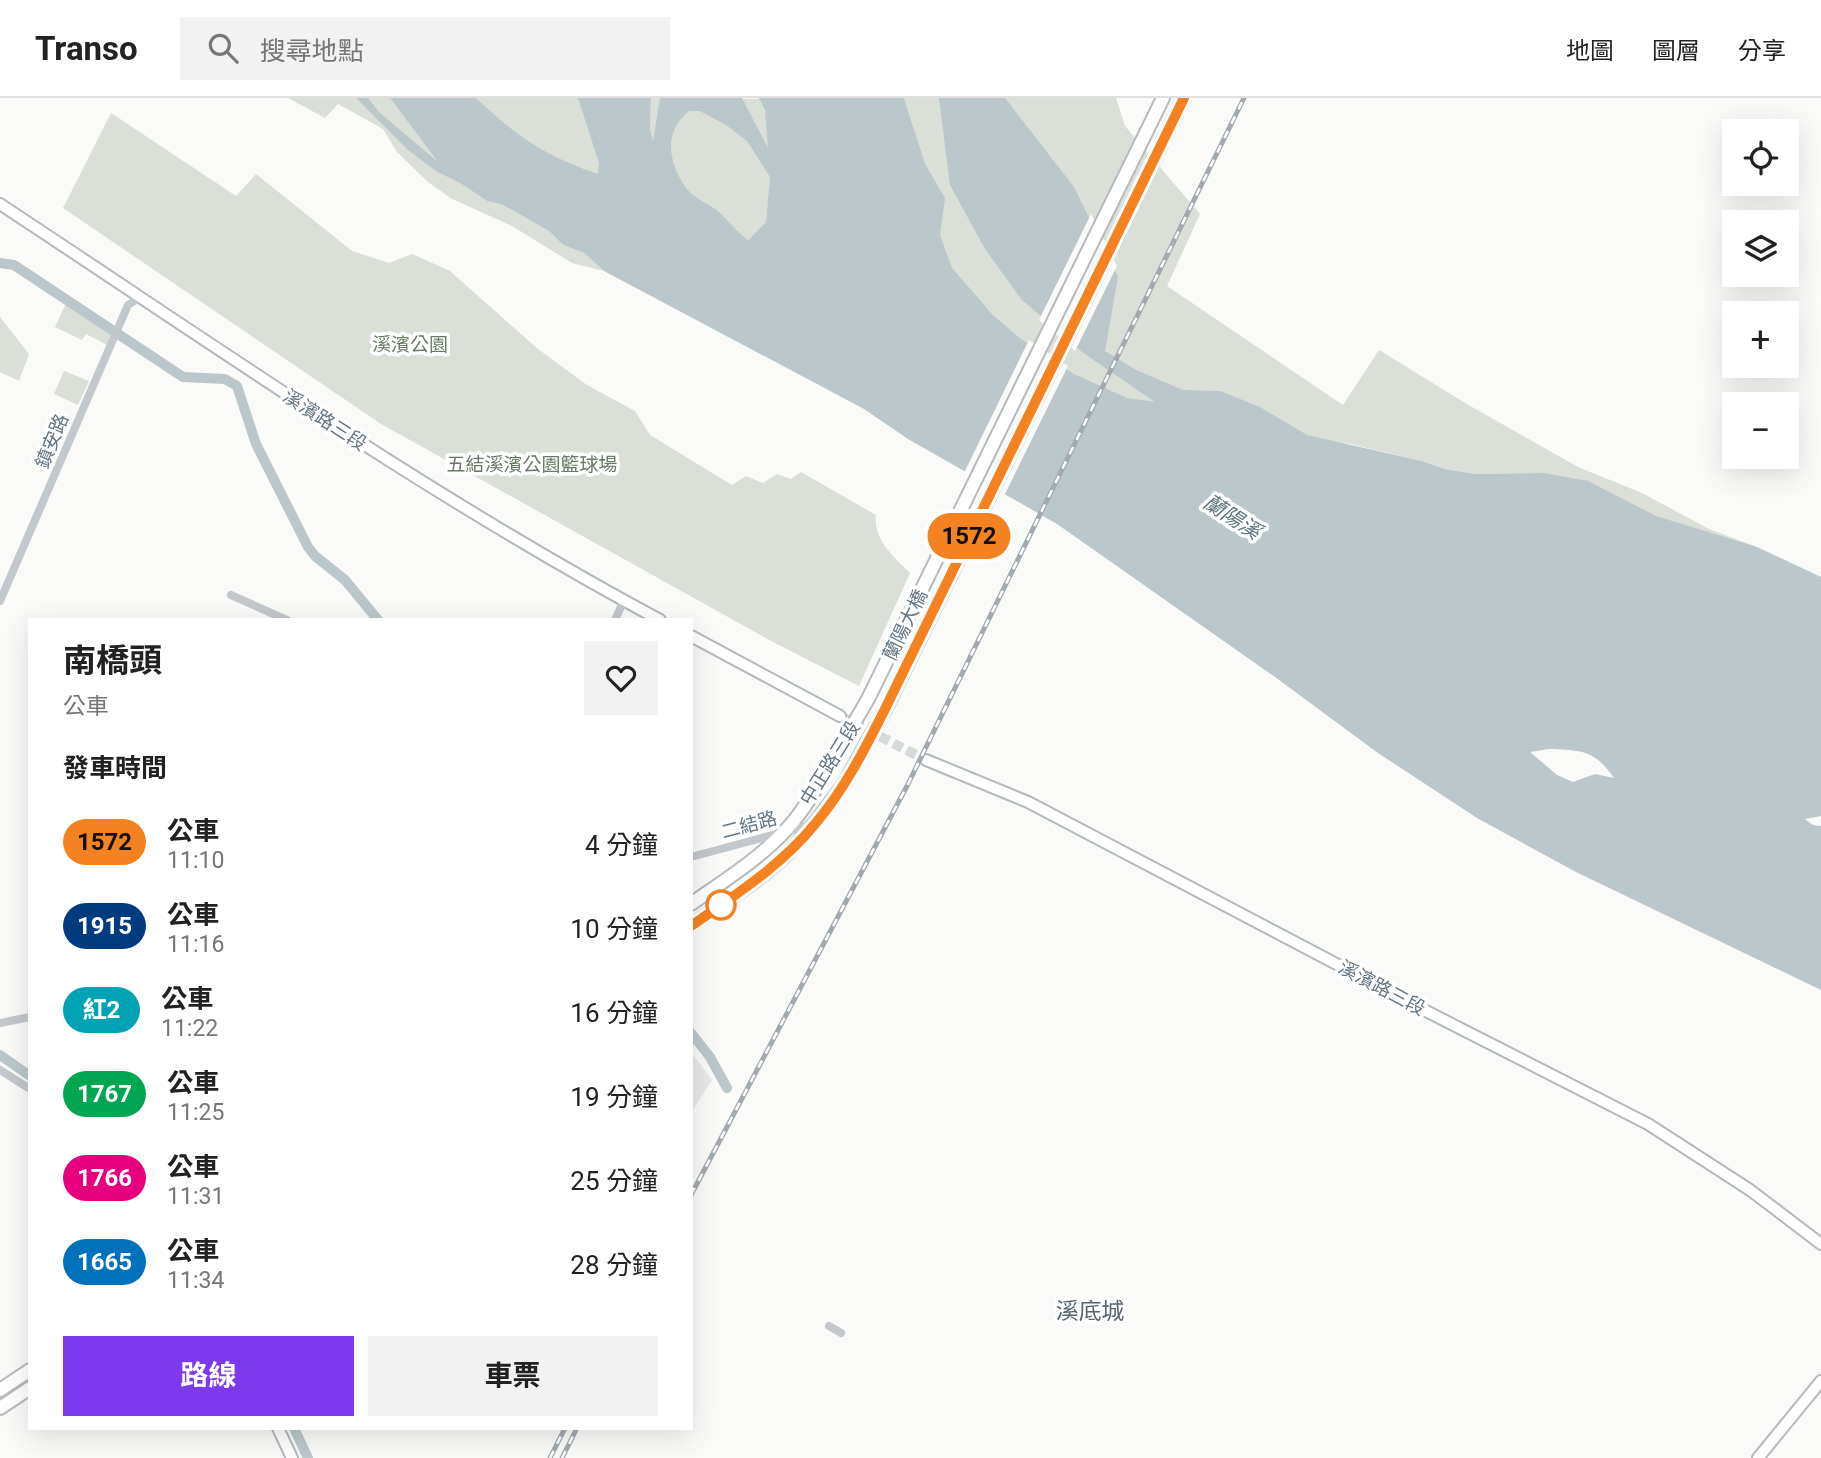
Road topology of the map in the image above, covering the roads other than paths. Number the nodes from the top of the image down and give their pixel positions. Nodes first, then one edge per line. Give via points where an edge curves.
1 (1163, 98) edge
2 (1184, 98) edge
3 (0, 204) edge
4 (139, 298) junction
5 (231, 595) dead end
6 (624, 600) junction
7 (0, 601) edge
8 (283, 618) edge
9 (616, 618) edge
10 (656, 618) edge
11 (693, 637) edge
12 (868, 699) joint
13 (885, 709) joint
14 (840, 716) tunnel mouth
15 (926, 760) tunnel mouth
16 (816, 824) junction
17 (784, 832) junction
18 (693, 856) edge
19 (693, 903) edge
20 (693, 925) edge
21 (28, 1017) edge
22 (0, 1023) edge
23 (0, 1070) edge
24 (28, 1088) edge
25 (1821, 1244) edge
26 (829, 1326) dead end
27 (841, 1333) dead end
28 (28, 1371) edge
29 (1821, 1381) edge
30 (28, 1389) edge
31 (0, 1390) edge
32 (0, 1408) edge
33 (279, 1430) edge
34 (292, 1458) edge
35 (1758, 1458) edge

1 - 12 main road, 蘭陽大橋
2 - 13 main road, 蘭陽大橋
3 - 4 street, 溪濱路三段
4 - 6 street, 溪濱路三段 via 371,451
4 - 7 street, 鎮安路 via 128,305 118,326
5 - 8 street
6 - 9 street
6 - 10 street, 溪濱路三段
11 - 14 street
12 - 17 main road, 中正路三段, bridge via 827,771
13 - 16 main road, 中正路三段, bridge
15 - 25 street, 溪濱路三段 via 1028,802 1648,1125 1750,1190
16 - 17 street, 二結路
16 - 20 main road, 中正路三段 via 759,878
17 - 18 street, 二結路
17 - 19 main road, 中正路三段
21 - 22 street
23 - 24 street
26 - 27 street
28 - 31 main road
29 - 35 street
30 - 32 main road
33 - 34 street

